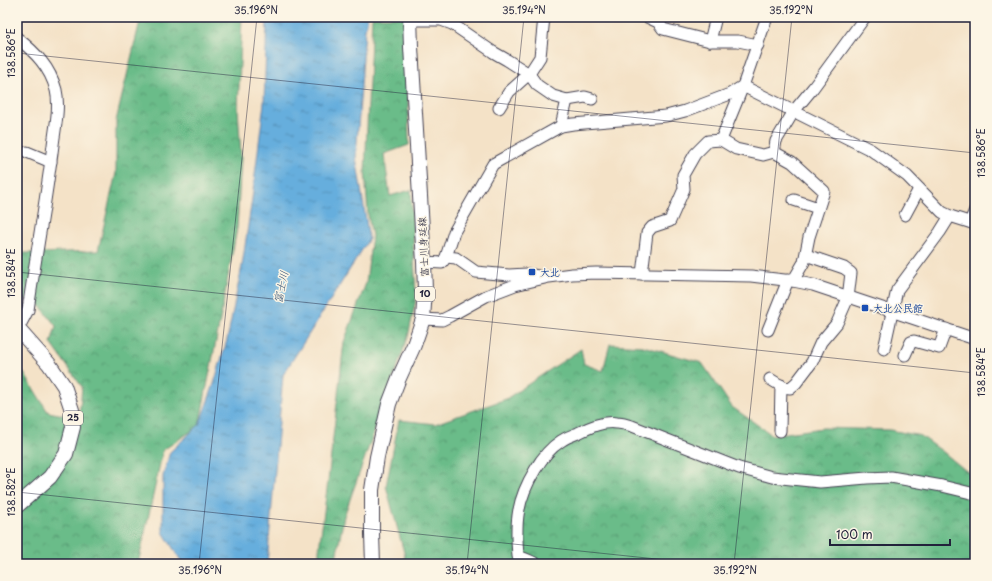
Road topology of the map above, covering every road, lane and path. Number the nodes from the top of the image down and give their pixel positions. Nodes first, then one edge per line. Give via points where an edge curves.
1 (544, 17) edge
2 (647, 17) edge
3 (716, 17) edge
4 (767, 17) edge
5 (865, 17) edge
6 (410, 19) edge
7 (17, 38) edge
8 (710, 41) junction
9 (758, 45) junction
10 (529, 74) junction
11 (743, 86) junction
12 (592, 99) dead end
13 (567, 100) junction
14 (499, 108) dead end
15 (794, 111) junction
16 (561, 126) junction
17 (721, 140) junction
18 (27, 152) dead end
19 (774, 152) junction
20 (51, 162) junction
21 (919, 189) junction
22 (794, 200) dead end
23 (818, 208) junction
24 (975, 210) edge
25 (905, 215) dead end
26 (950, 216) junction
27 (972, 223) edge
28 (806, 255) junction
29 (446, 257) junction
30 (424, 262) junction
31 (642, 274) junction
32 (549, 277) junction
33 (790, 280) junction
34 (848, 298) junction
35 (892, 312) junction
36 (423, 319) junction
37 (17, 328) edge
38 (946, 329) junction
39 (768, 330) dead end
40 (975, 339) edge
41 (884, 349) dead end
42 (905, 356) dead end
43 (770, 379) dead end
44 (781, 385) junction
45 (780, 431) dead end
46 (975, 494) edge
47 (17, 506) edge
48 (373, 564) edge
49 (536, 564) edge

1 - 10 street via 540,57
2 - 8 street via 658,22 664,29
3 - 8 street
4 - 9 street
5 - 15 street
6 - 10 street via 441,20 452,24
6 - 30 main road, 富士川身延線 / 10
7 - 20 street via 28,46 50,72 56,91 57,110
8 - 9 street
9 - 11 street
10 - 13 street via 537,85 552,96
10 - 14 street via 509,92
11 - 15 street
11 - 16 street via 724,96 666,116
11 - 17 street
12 - 13 street via 584,97
13 - 16 street
15 - 19 street via 776,141
15 - 21 street via 872,150 907,176
16 - 29 street via 493,164 454,232
17 - 19 street via 736,149 763,155
17 - 31 street via 708,141 695,154 683,175 684,189 670,221 652,227 647,233
18 - 20 street
19 - 23 street via 792,162 824,191
20 - 37 street via 28,310
21 - 25 street
21 - 26 street via 942,212
22 - 23 street
23 - 28 street
24 - 27 street
26 - 27 street
26 - 35 street via 896,290
28 - 33 street via 804,262
28 - 34 street via 844,268 850,274
29 - 30 street via 442,263
29 - 32 street via 456,258 476,272
30 - 36 main road, 富士川身延線 / 10
31 - 32 street via 596,273
31 - 33 street via 751,276
32 - 36 street via 515,285 486,296 442,320
33 - 34 street
33 - 39 street
34 - 35 street
34 - 44 street via 837,323 821,342 812,362 796,383 790,388
35 - 38 street
35 - 41 street
36 - 48 main road, 富士川身延線 / 10 via 389,404 377,456 372,490
37 - 47 main road, 25 via 49,364 64,386 72,410 73,427 66,454 50,477
38 - 40 street
38 - 42 street via 939,348 914,341 911,342
43 - 44 street
44 - 45 street
46 - 49 street via 892,477 820,482 772,477 739,468 632,426 615,422 606,423 586,429 552,447 542,458 527,484 518,511 518,556

